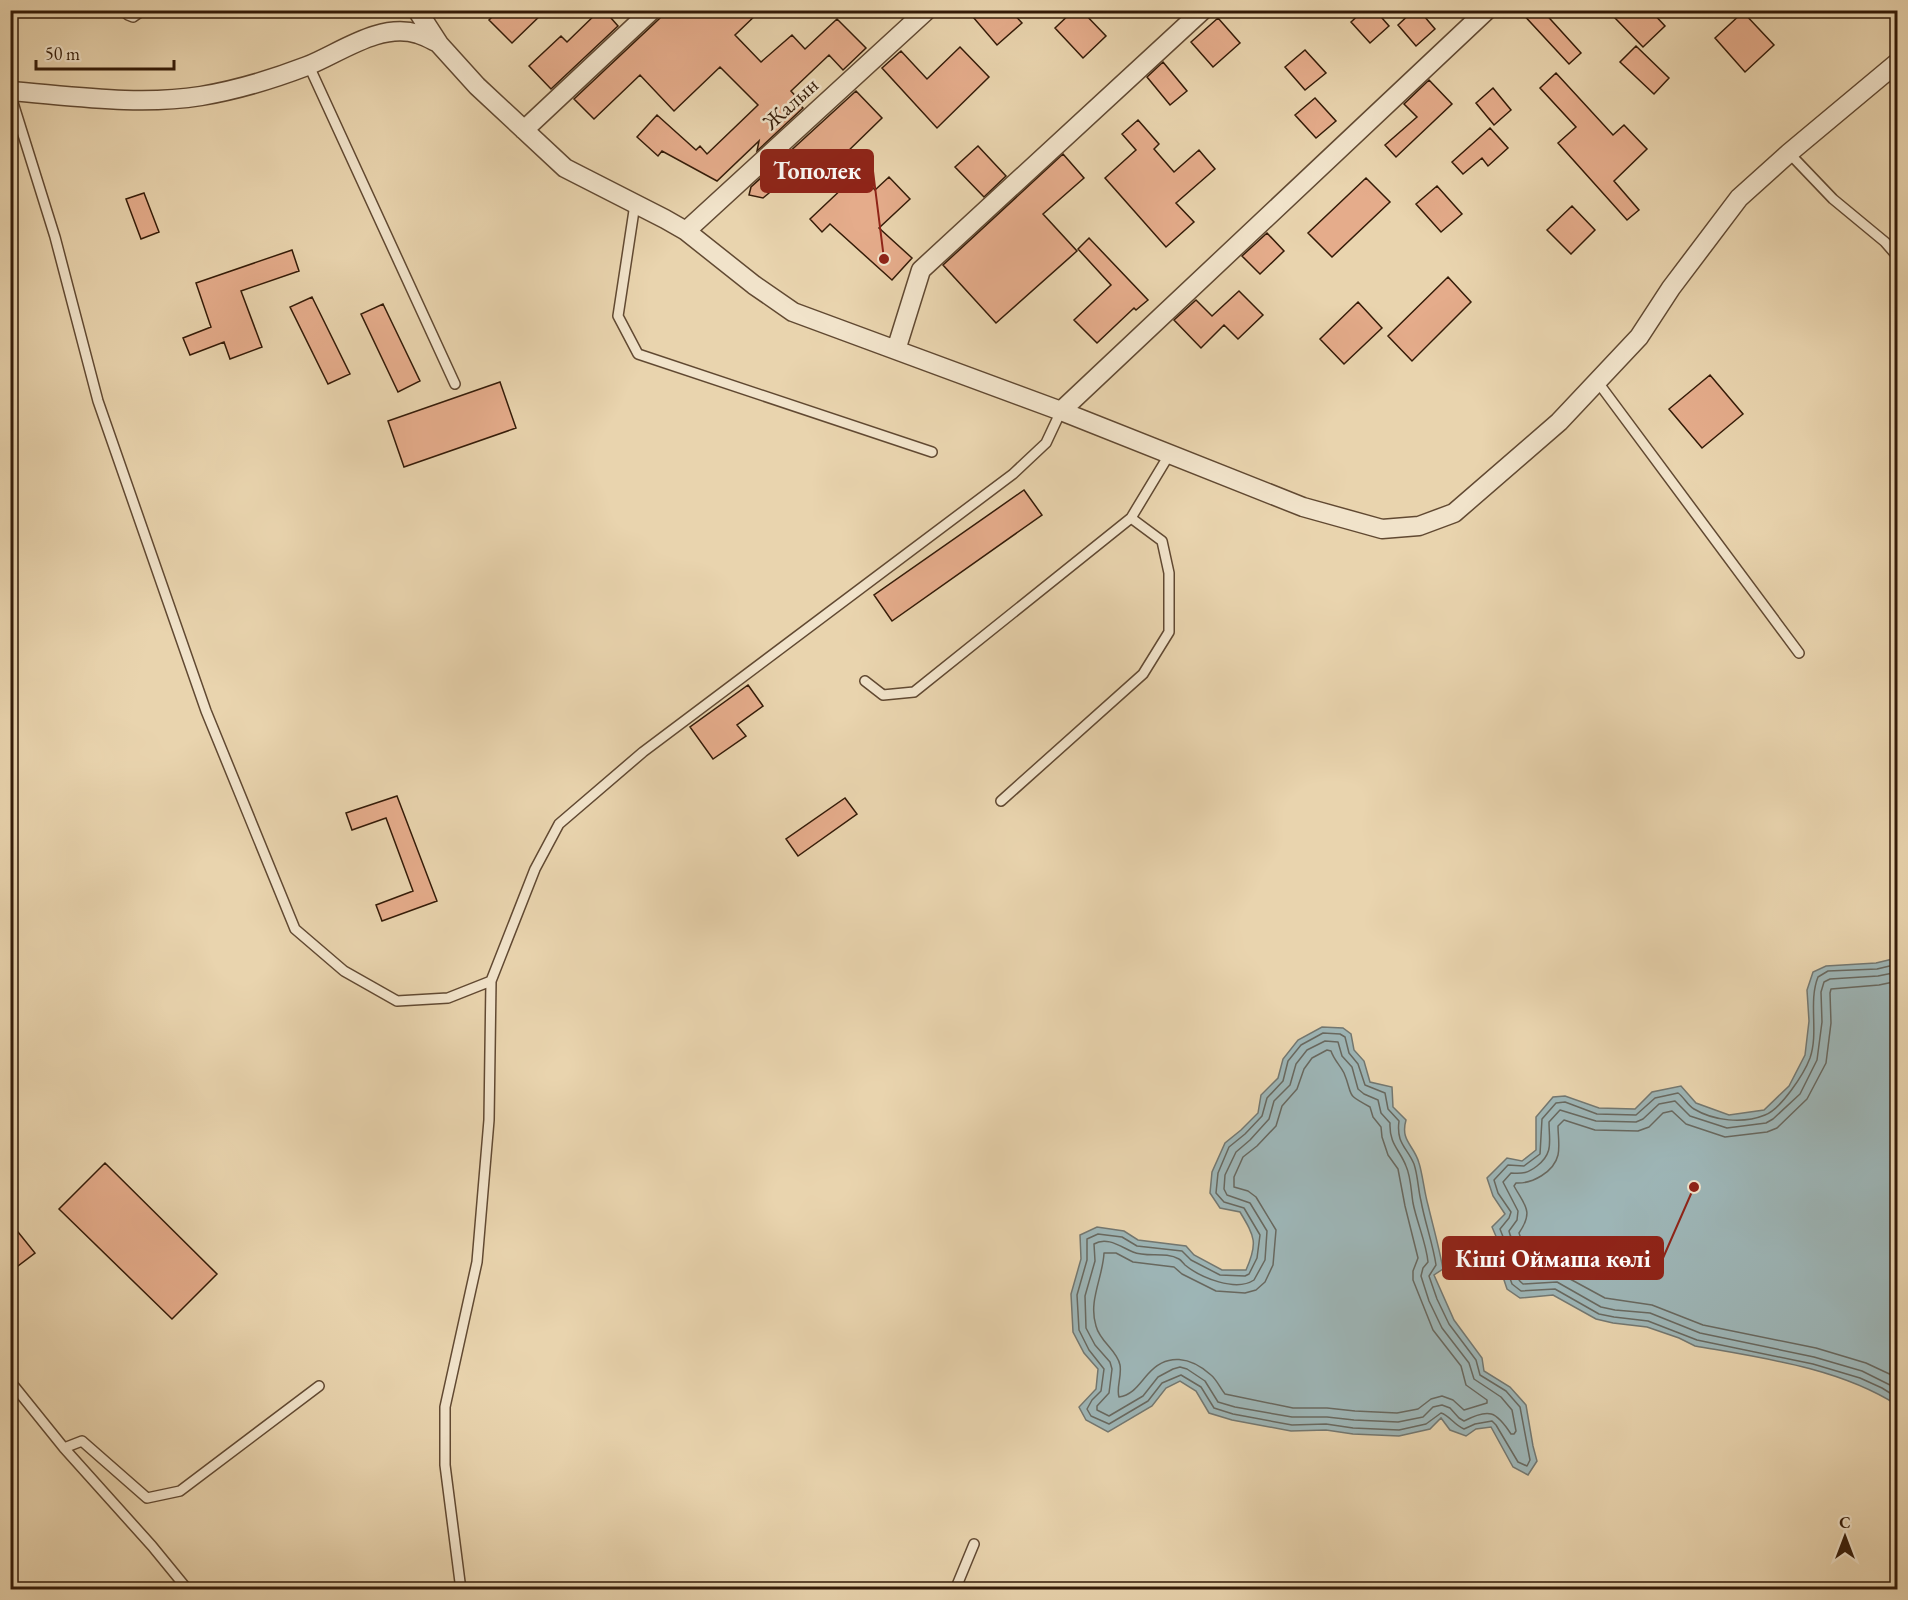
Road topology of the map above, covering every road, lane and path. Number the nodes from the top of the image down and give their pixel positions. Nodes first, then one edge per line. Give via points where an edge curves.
1 (122, 10) edge
2 (143, 10) edge
3 (417, 10) edge
4 (652, 10) edge
5 (927, 10) edge
6 (1203, 10) edge
7 (1487, 10) edge
8 (439, 44) junction
9 (1898, 62) edge
10 (309, 66) junction
11 (10, 92) edge
12 (524, 130) junction
13 (1789, 153) junction
14 (635, 204) junction
15 (686, 231) junction
16 (1898, 257) edge
17 (896, 350) junction
18 (1598, 381) junction
19 (455, 384) dead end
20 (1061, 411) junction
21 (932, 452) dead end
22 (1169, 455) junction
23 (1131, 518) junction
24 (1798, 653) dead end
25 (865, 681) dead end
26 (1001, 801) dead end
27 (491, 981) junction
28 (10, 1381) edge
29 (320, 1386) dead end
30 (64, 1448) junction
31 (974, 1544) dead end
32 (188, 1590) edge
33 (461, 1590) edge
34 (955, 1590) edge

1 - 2 lane via 133,17
3 - 8 street
4 - 12 street
5 - 15 street, Жалын
6 - 17 street via 921,270
7 - 20 street
8 - 10 street via 417,33 391,31
8 - 12 street
9 - 13 street
10 - 11 street via 201,96 92,98
10 - 19 lane
11 - 27 lane via 55,237 101,412 206,711 295,929 344,971 398,1001 448,999
12 - 14 street via 565,168
13 - 16 lane
13 - 18 street via 1739,198 1639,337
14 - 15 street
14 - 21 lane via 618,316 638,354
15 - 17 street via 793,312
17 - 20 street
18 - 22 street via 1559,422 1454,513 1419,526 1382,529 1314,510
18 - 24 lane
20 - 22 street
20 - 27 lane via 1047,443 1013,474 643,752 558,824 535,869
22 - 23 lane
23 - 25 lane via 914,692 883,695
23 - 26 lane via 1162,541 1169,573 1169,632 1143,674
27 - 33 lane via 489,1120 477,1262 445,1407 445,1465
28 - 30 lane
29 - 30 lane via 180,1491 147,1498 81,1441
30 - 32 lane
31 - 34 lane

